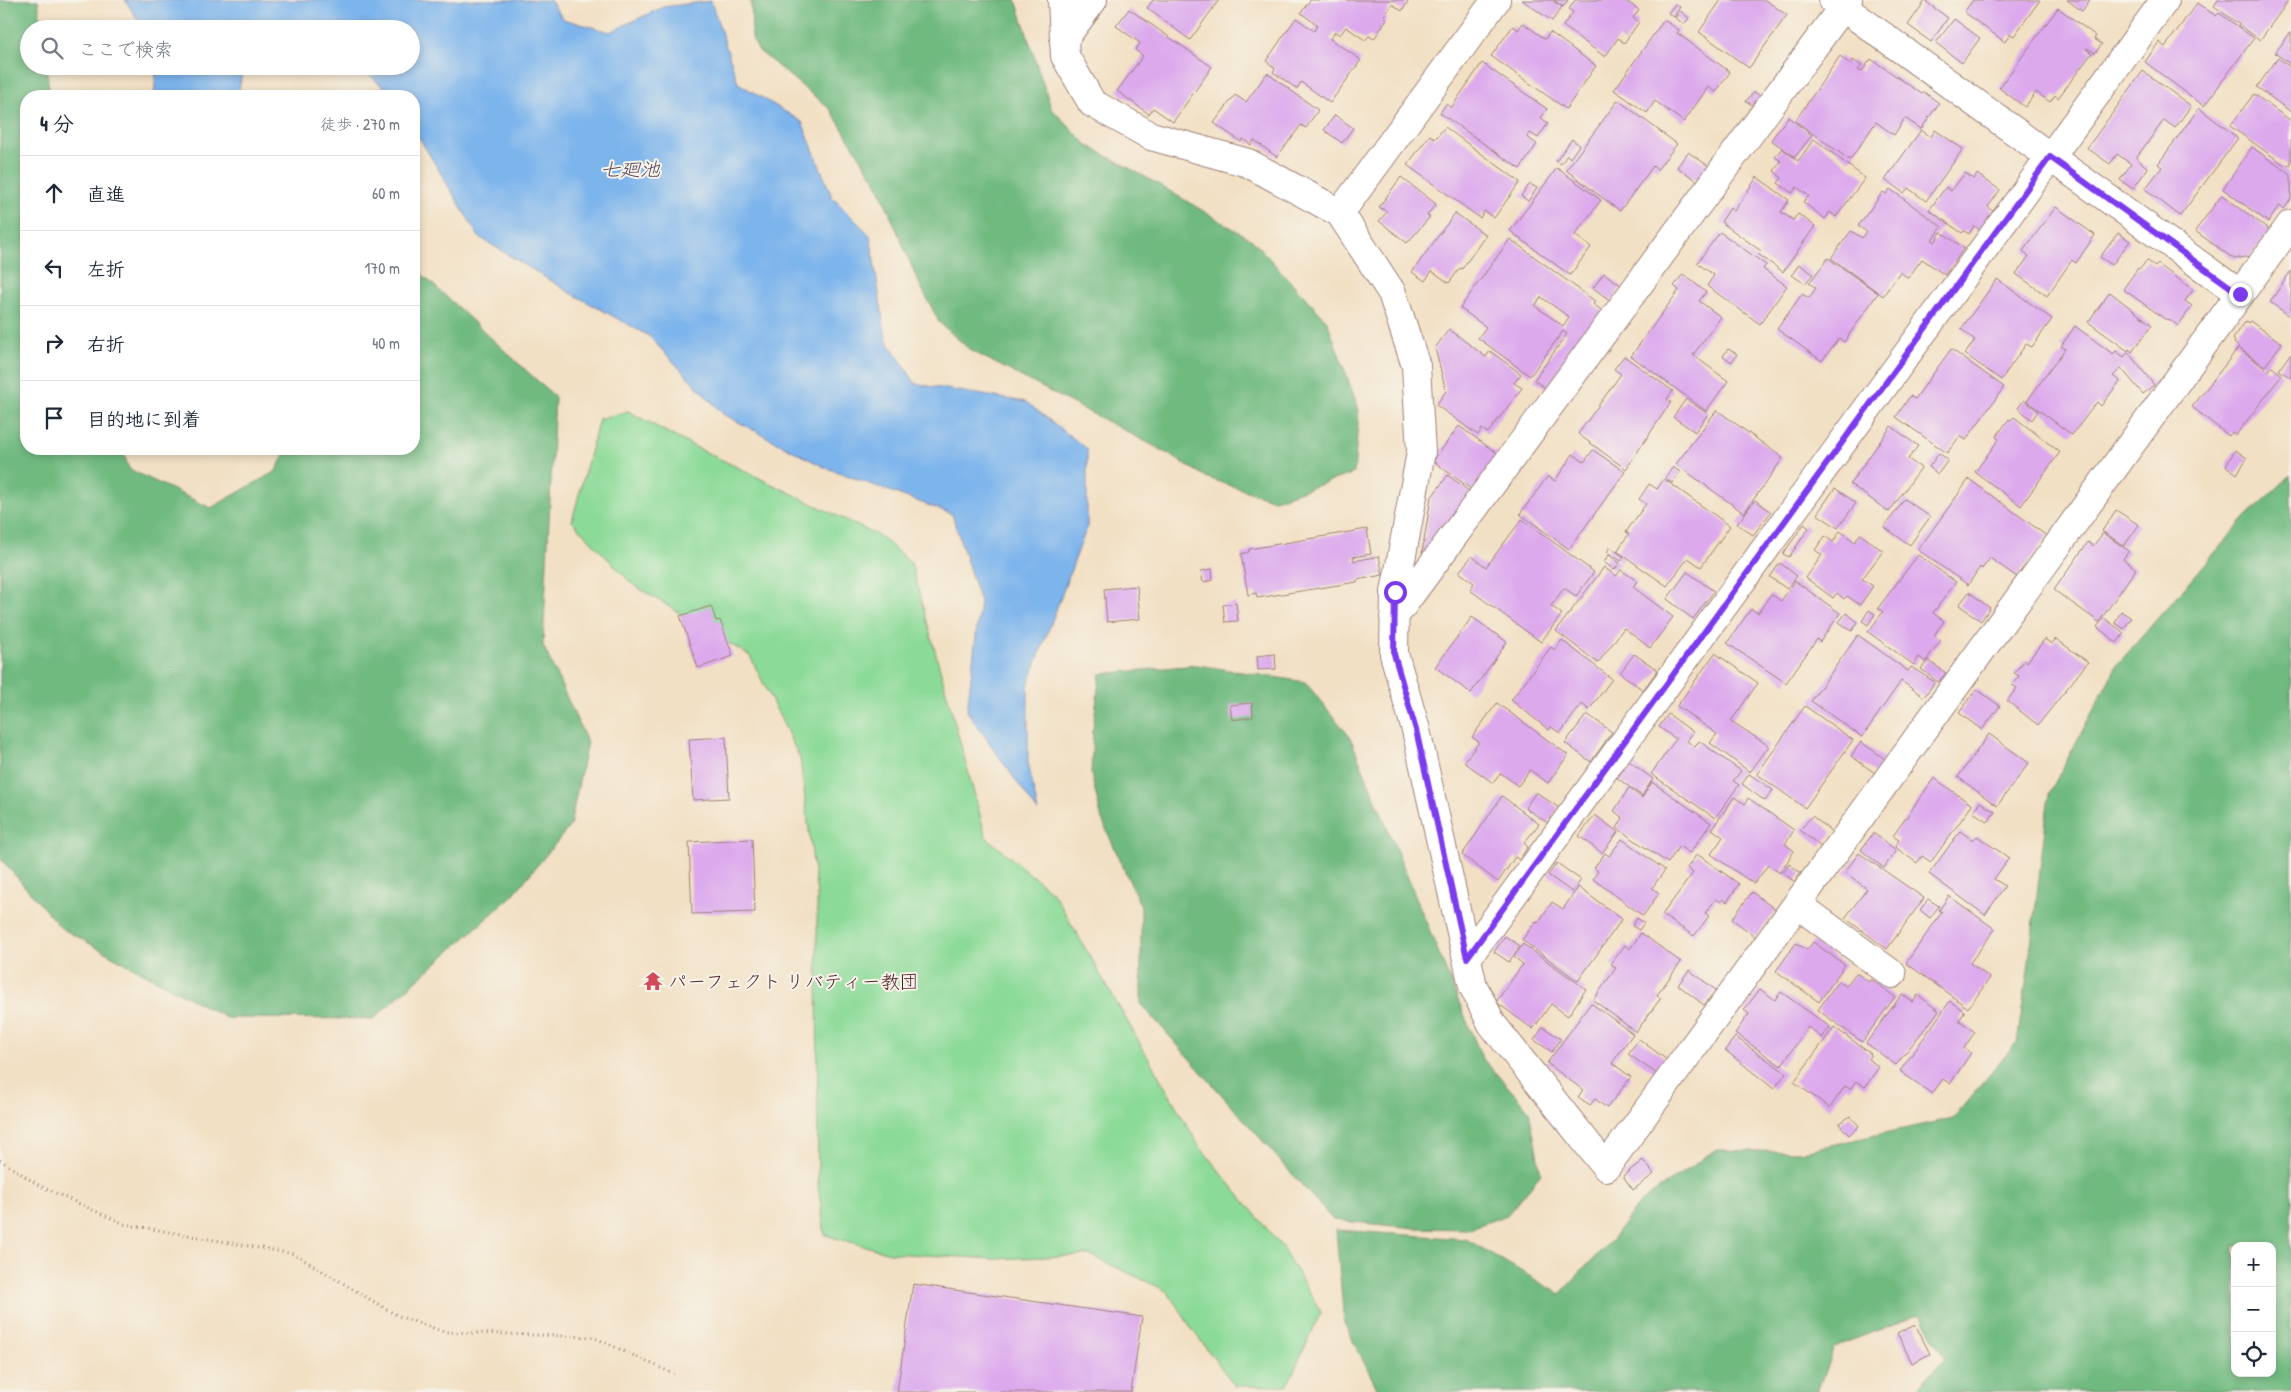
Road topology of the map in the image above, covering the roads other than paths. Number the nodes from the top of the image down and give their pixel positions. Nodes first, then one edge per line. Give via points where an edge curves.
1 (1062, 0) edge
2 (1093, 0) edge
3 (1496, 0) edge
4 (2164, 0) edge
5 (1841, 2) edge
6 (1064, 38) junction
7 (2050, 157) junction
8 (1340, 213) junction
9 (2291, 224) edge
10 (2240, 294) junction
11 (1394, 617) junction
12 (1797, 904) junction
13 (1467, 958) junction
14 (1892, 974) dead end

1 - 6 street
2 - 6 street
3 - 8 street
4 - 7 street
5 - 7 street
5 - 11 street
6 - 8 street via 1065,56 1092,103 1151,136 1248,163
7 - 10 street
7 - 13 street
8 - 11 street via 1392,293 1416,366 1421,452 1395,592
9 - 10 street
10 - 12 street
11 - 13 street via 1394,654 1416,730
12 - 13 street via 1606,1167 1492,1024 1473,986
12 - 14 street

